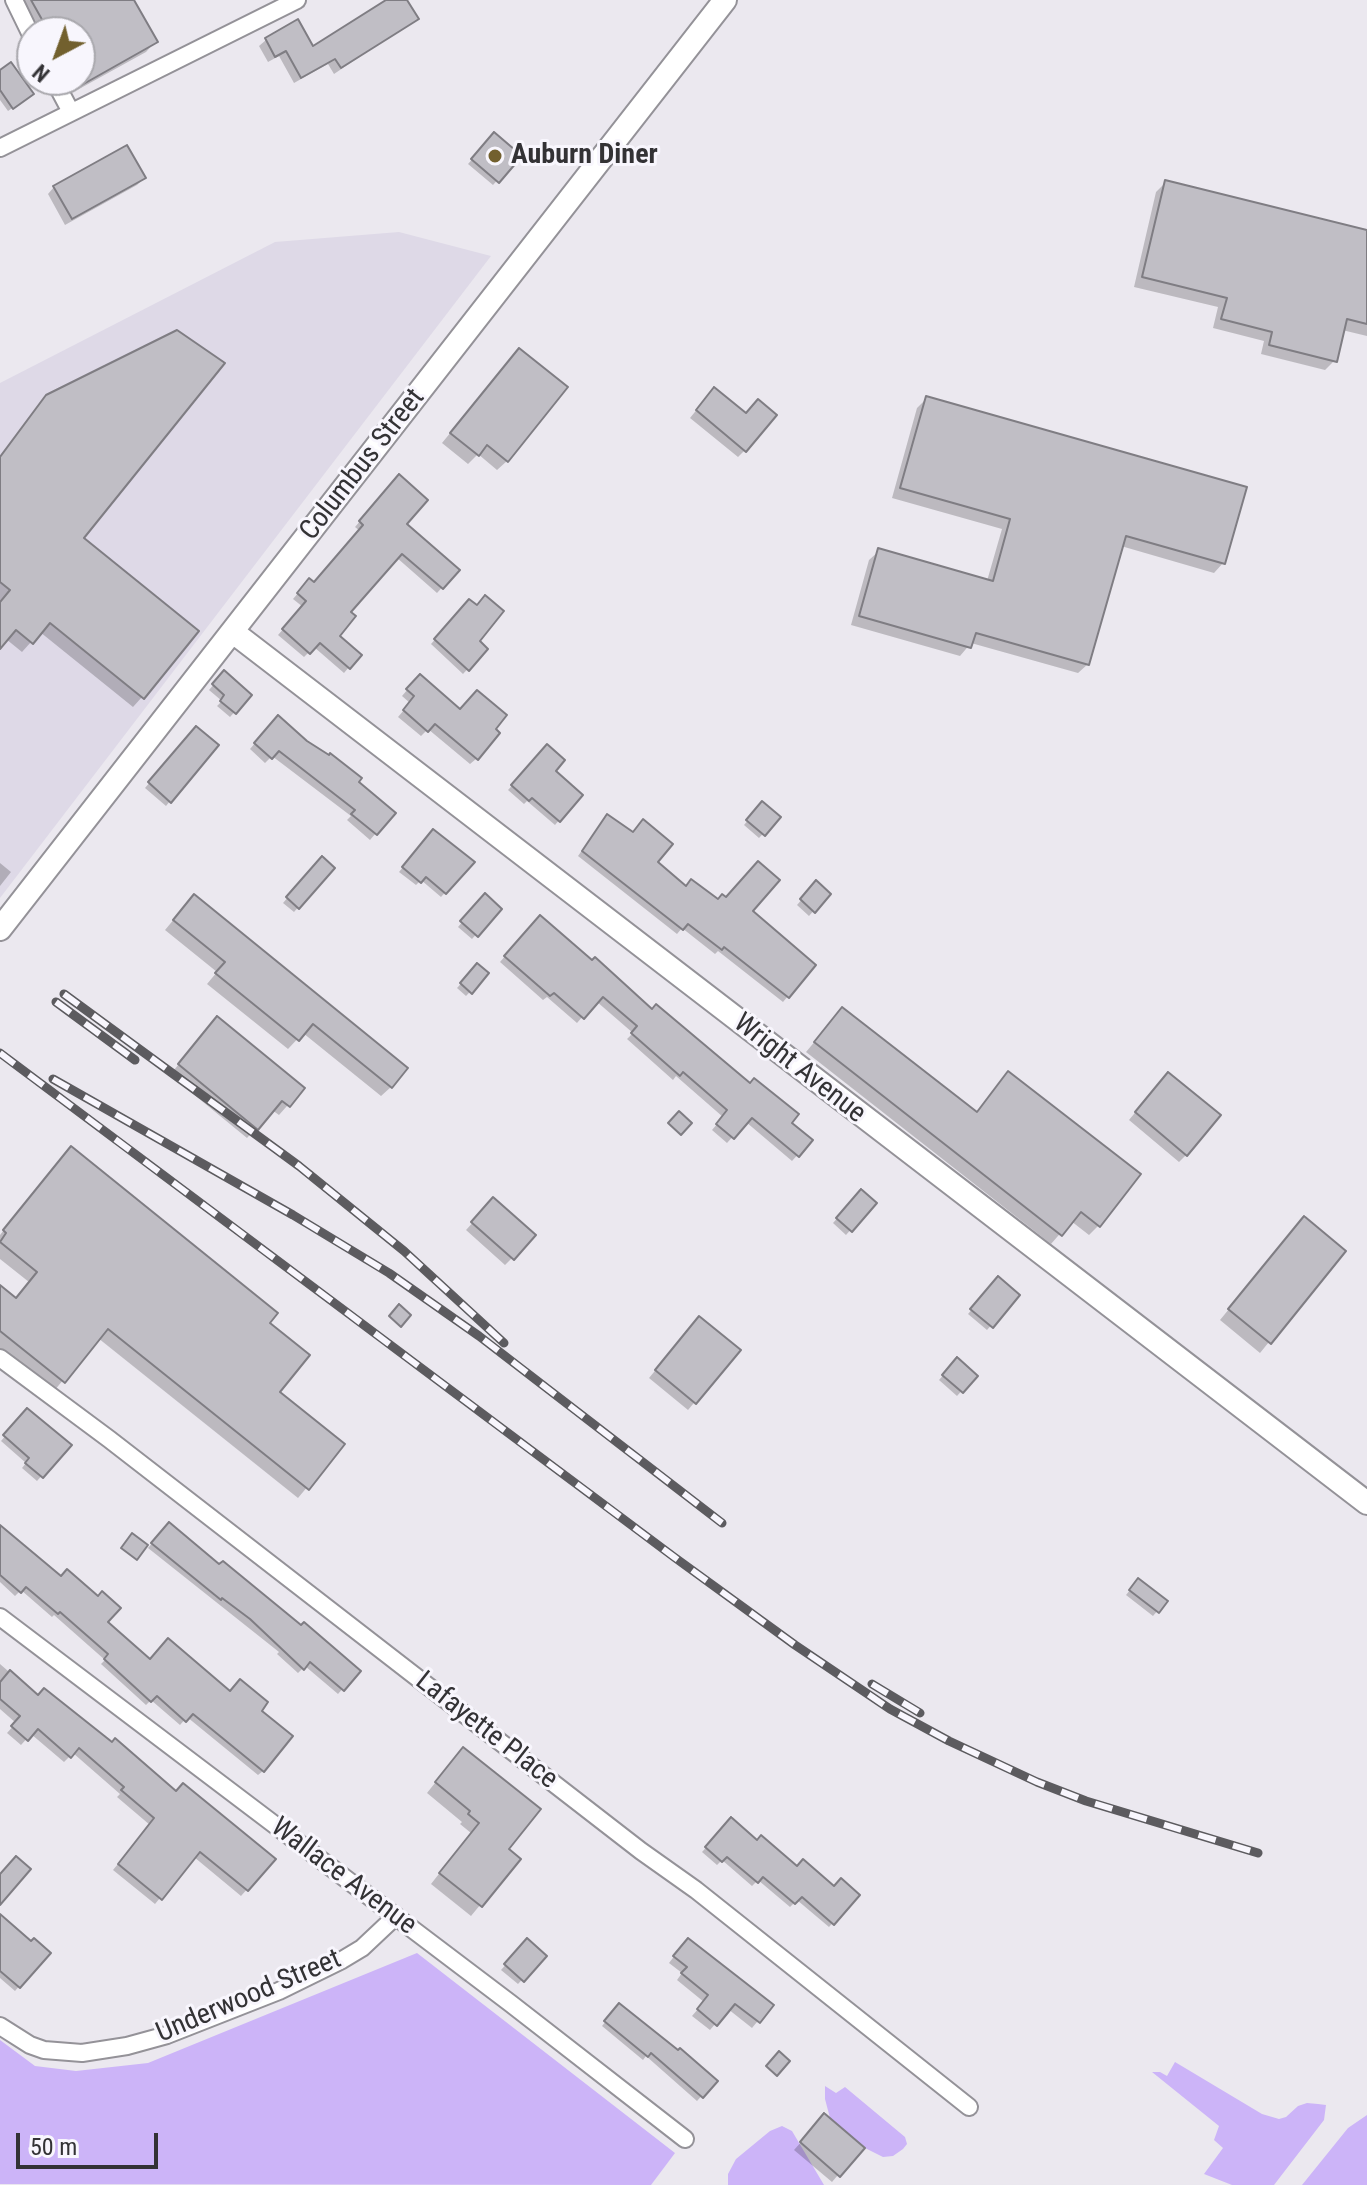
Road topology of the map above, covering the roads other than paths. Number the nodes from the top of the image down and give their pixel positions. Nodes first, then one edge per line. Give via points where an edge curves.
1 (297, 0) edge
2 (725, 0) edge
3 (62, 96) edge
4 (71, 112) junction
5 (0, 148) edge
6 (233, 632) junction
7 (0, 929) edge
8 (0, 1358) edge
9 (1367, 1503) edge
10 (0, 1617) edge
11 (396, 1916) junction
12 (0, 2026) edge
13 (969, 2107) dead end
14 (685, 2139) dead end

1 - 4 street
2 - 6 street, Columbus Street
3 - 4 street
4 - 5 street
6 - 7 street, Columbus Street
6 - 9 street, Wright Avenue
8 - 13 street, Lafayette Place via 696,1890
10 - 11 street, Wallace Avenue
11 - 12 street, Underwood Street via 342,1960 209,2020 127,2046 82,2053 44,2050
11 - 14 street, Wallace Avenue

